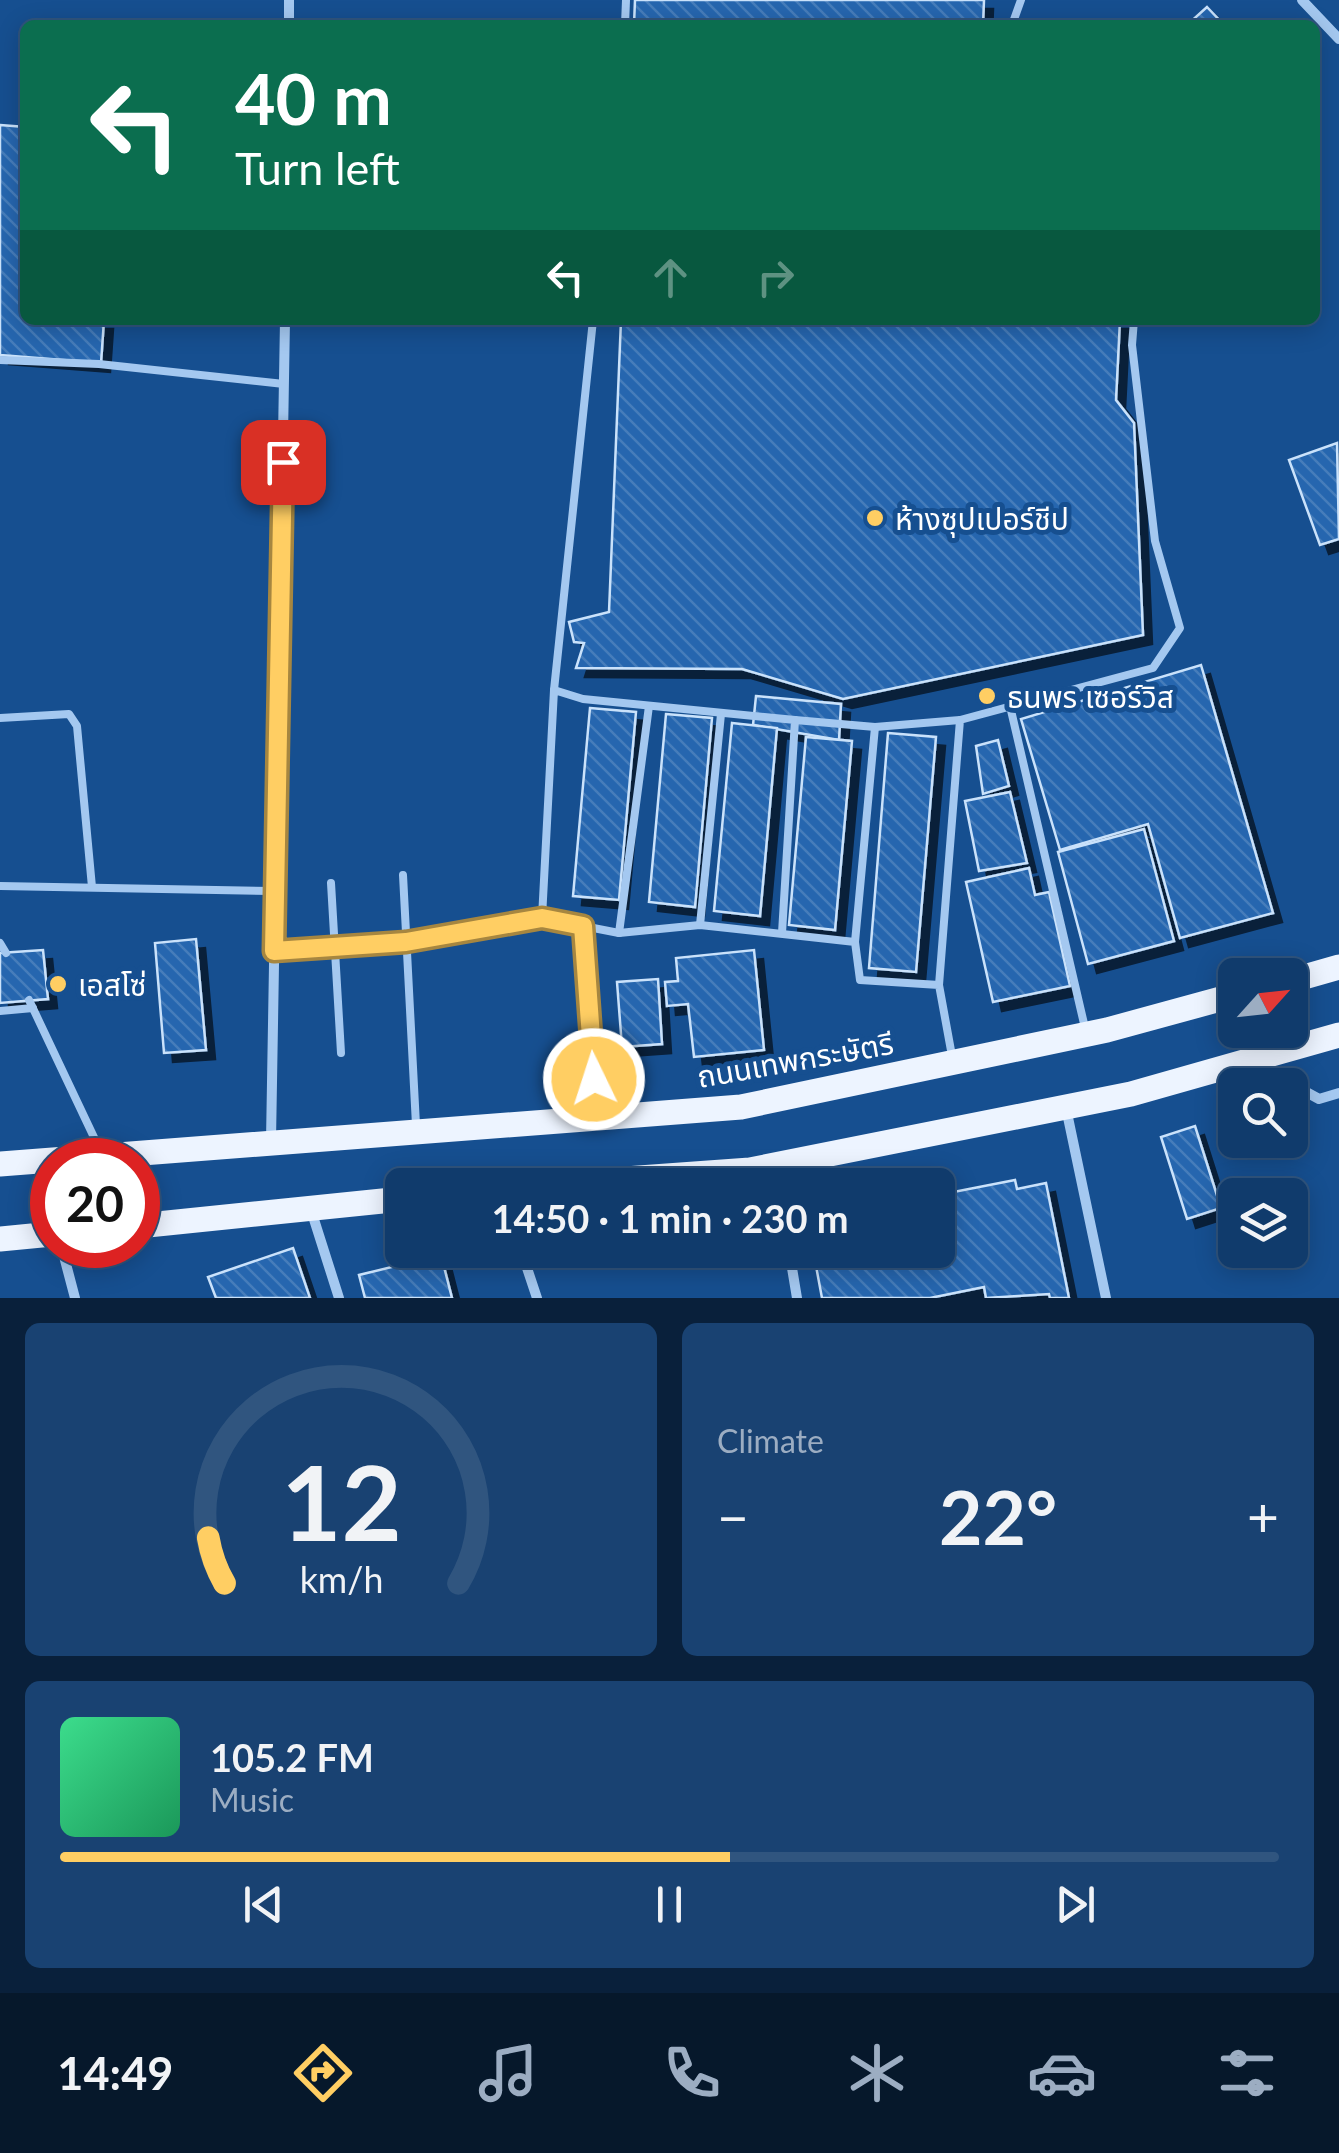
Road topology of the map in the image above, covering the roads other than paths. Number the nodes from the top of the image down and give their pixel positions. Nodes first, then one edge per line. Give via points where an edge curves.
1 (1302, 0) edge
2 (1339, 39) edge
3 (285, 325) edge
4 (592, 325) edge
5 (1134, 325) edge
6 (0, 360) edge
7 (284, 384) junction
8 (554, 690) junction
9 (648, 706) junction
10 (1010, 706) junction
11 (721, 714) junction
12 (0, 718) edge
13 (795, 720) junction
14 (960, 720) junction
15 (876, 727) junction
16 (404, 875) dead end
17 (331, 883) dead end
18 (0, 886) edge
19 (92, 888) junction
20 (274, 891) junction
21 (542, 918) junction
22 (700, 925) junction
23 (583, 926) junction
24 (782, 933) junction
25 (619, 934) junction
26 (406, 942) junction
27 (854, 942) junction
28 (0, 943) edge
29 (333, 948) junction
30 (274, 951) junction
31 (6, 953) dead end
32 (1339, 967) edge
33 (1308, 975) edge
34 (938, 985) junction
35 (1218, 1000) edge
36 (0, 1010) edge
37 (1087, 1034) junction
38 (1339, 1035) edge
39 (341, 1054) dead end
40 (1248, 1060) junction
41 (953, 1062) junction
42 (1339, 1093) edge
43 (1066, 1107) junction
44 (596, 1118) junction
45 (416, 1130) junction
46 (95, 1138) edge
47 (272, 1141) junction
48 (160, 1149) edge
49 (30, 1161) edge
50 (0, 1164) edge
51 (806, 1168) edge
52 (385, 1201) edge
53 (310, 1209) junction
54 (160, 1224) edge
55 (30, 1237) edge
56 (0, 1240) edge
57 (67, 1268) edge
58 (527, 1268) edge
59 (792, 1268) edge
60 (75, 1298) edge
61 (339, 1298) edge
62 (537, 1298) edge
63 (797, 1298) edge
64 (1106, 1298) edge

1 - 2 street
3 - 7 street
4 - 8 lane
5 - 10 lane via 1155,541 1180,628 1153,668
6 - 7 lane
7 - 20 street
8 - 9 lane
8 - 21 lane
9 - 11 lane
9 - 25 lane
10 - 14 lane
10 - 37 lane
11 - 13 lane
11 - 22 lane
12 - 19 lane via 69,714 77,726
13 - 15 lane
13 - 24 lane
14 - 15 lane
14 - 34 lane
15 - 27 lane
16 - 26 lane
17 - 29 lane
18 - 19 lane
19 - 20 lane
20 - 30 street
21 - 23 lane
21 - 26 lane
22 - 24 lane
22 - 25 lane
23 - 25 lane
23 - 44 lane
24 - 27 lane
26 - 29 lane
26 - 45 lane
27 - 34 lane via 860,980
28 - 31 lane
29 - 30 lane
29 - 39 lane
30 - 47 street
32 - 33 main road
34 - 41 lane
35 - 37 main road, ถนนเทพกระษัตรี
36 - 46 lane via 31,1004
37 - 41 main road, ถนนเทพกระษัตรี
38 - 40 main road
40 - 42 street via 1319,1099
40 - 43 main road
41 - 44 main road, ถนนเทพกระษัตรี via 742,1106
43 - 51 main road
43 - 64 street
44 - 45 main road, ถนนเทพกระษัตรี
45 - 47 main road, ถนนเทพกระษัตรี
47 - 48 main road, ถนนเทพกระษัตรี
49 - 50 main road, ถนนเทพกระษัตรี
52 - 53 main road
53 - 54 main road
53 - 61 street
55 - 56 main road
57 - 60 street
58 - 62 street
59 - 63 street

